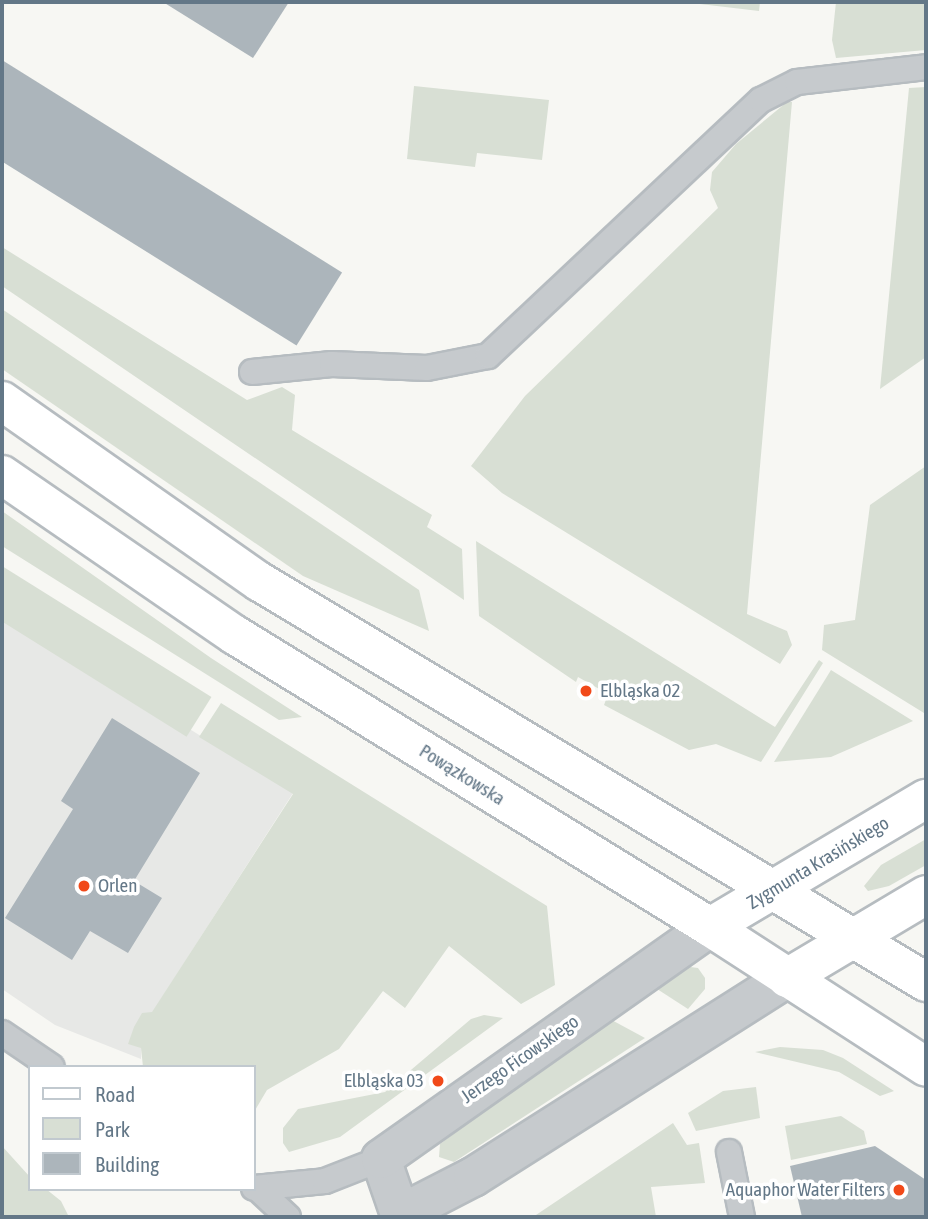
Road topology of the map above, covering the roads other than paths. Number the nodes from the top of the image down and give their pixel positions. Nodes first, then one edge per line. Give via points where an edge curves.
1 (926, 67) edge
2 (252, 372) dead end
3 (2, 401) edge
4 (2, 475) edge
5 (926, 799) edge
6 (772, 890) junction
7 (926, 895) edge
8 (710, 927) junction
9 (855, 939) junction
10 (787, 978) junction
11 (926, 982) edge
12 (2, 1032) edge
13 (49, 1065) edge
14 (926, 1067) edge
15 (729, 1153) dead end
16 (381, 1158) junction
17 (256, 1189) edge
18 (288, 1217) edge
19 (400, 1217) edge
20 (742, 1217) edge

1 - 2 lane via 797,82 761,100 488,356 427,368 332,364
3 - 6 main road via 260,582
4 - 8 main road, Powązkowska via 235,635
5 - 6 main road, Zygmunta Krasińskiego
6 - 8 main road, Zygmunta Krasińskiego
6 - 9 main road
7 - 9 main road
8 - 10 main road, Powązkowska
8 - 16 street, Jerzego Ficowskiego
9 - 10 main road
9 - 11 main road
10 - 14 main road, Powązkowska
10 - 19 street via 473,1177
12 - 13 lane
15 - 20 lane
16 - 17 lane via 325,1181
16 - 19 street
17 - 18 lane

